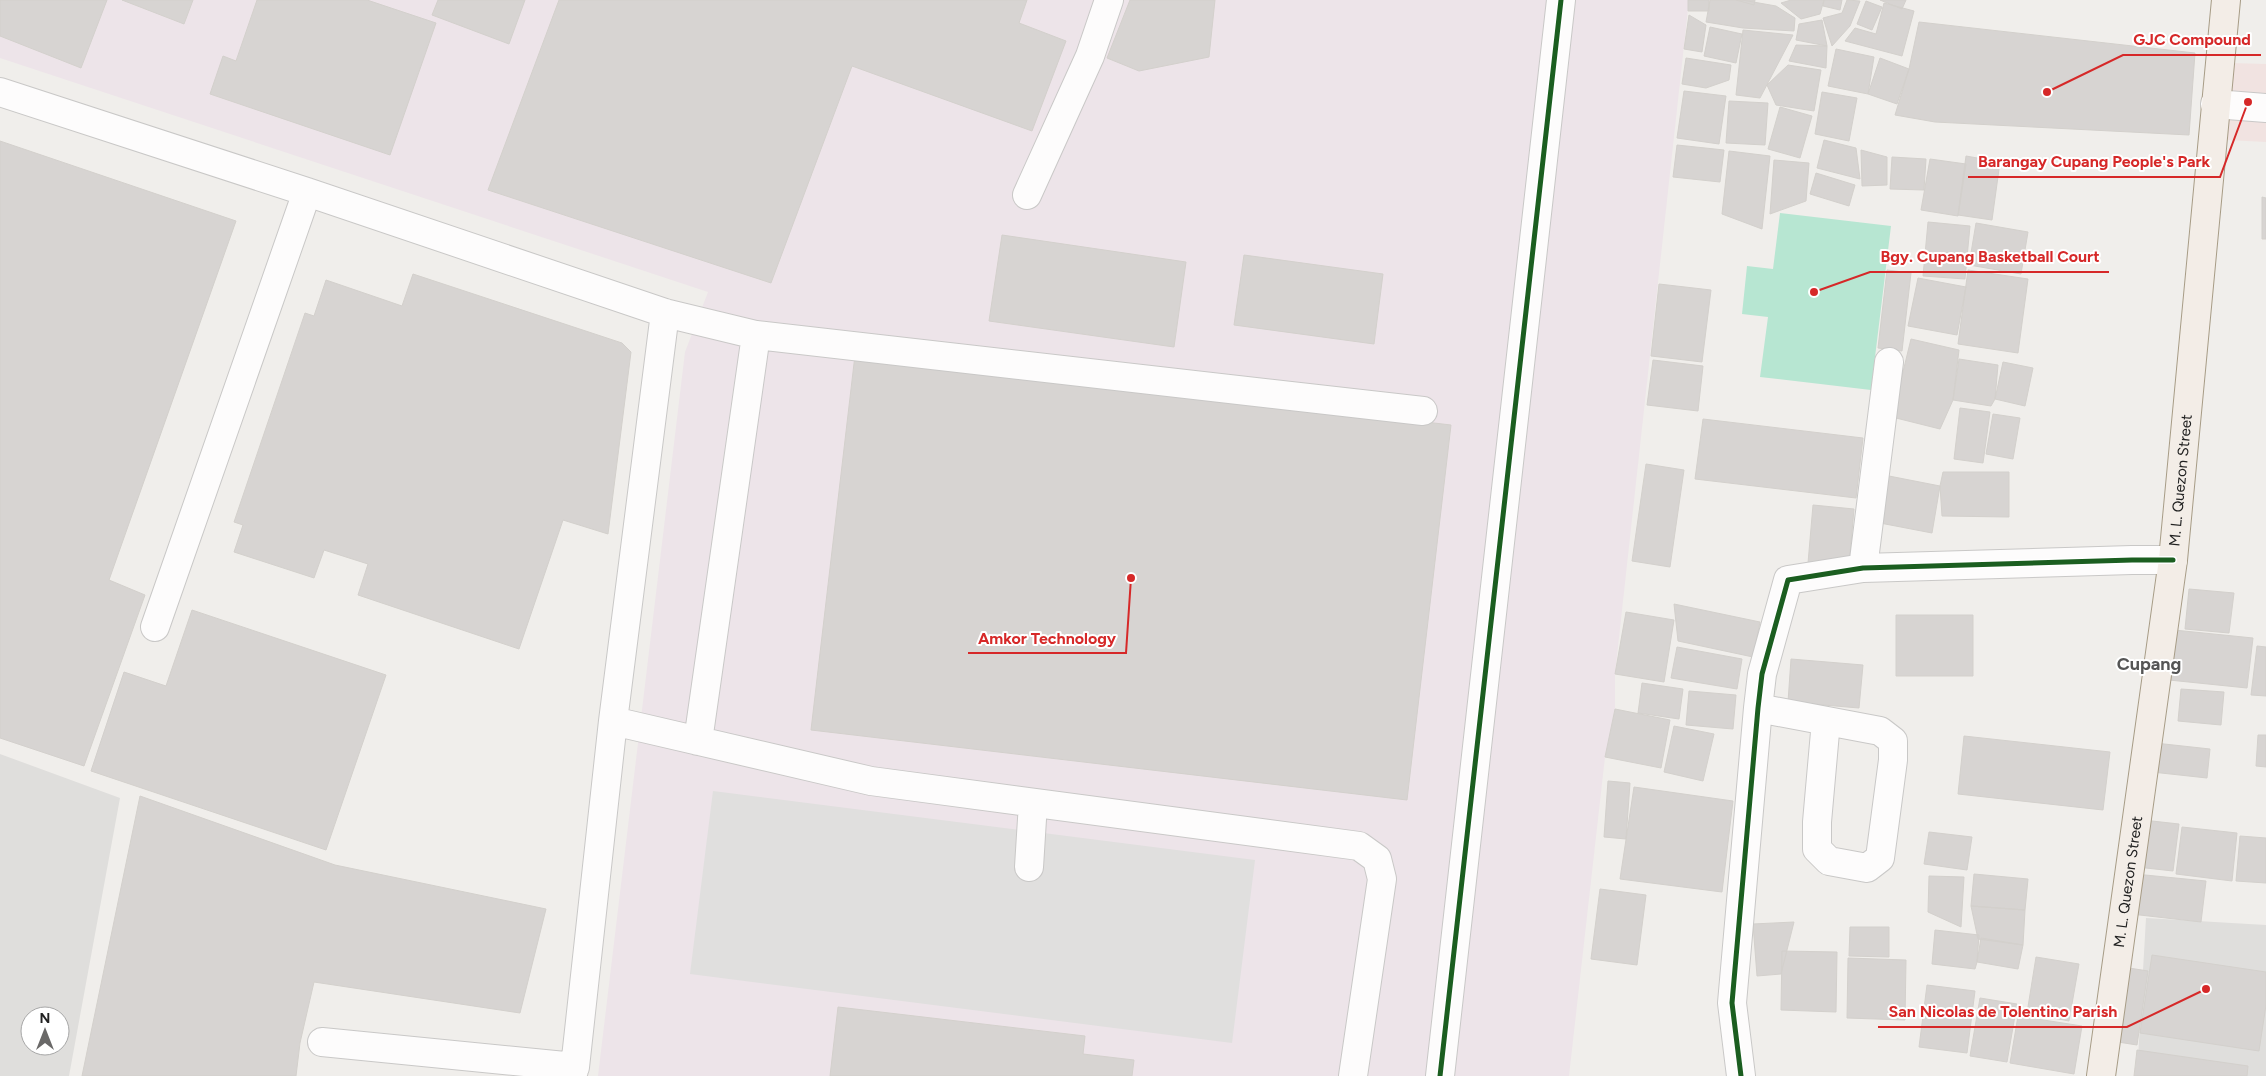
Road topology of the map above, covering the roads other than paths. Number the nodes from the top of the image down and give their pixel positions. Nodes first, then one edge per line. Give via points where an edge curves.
1 (1109, 0) edge
2 (1561, 0) edge
3 (2226, 0) edge
4 (0, 92) edge
5 (2215, 104) junction
6 (2266, 108) edge
7 (307, 192) junction
8 (1027, 195) dead end
9 (665, 313) junction
10 (756, 335) junction
11 (1889, 362) dead end
12 (1423, 411) dead end
13 (2173, 560) junction
14 (1863, 568) junction
15 (155, 627) dead end
16 (1758, 708) junction
17 (613, 721) junction
18 (1826, 721) junction
19 (698, 741) junction
20 (1034, 803) junction
21 (1029, 867) dead end
22 (322, 1042) dead end
23 (574, 1072) edge
24 (1353, 1076) edge
25 (1440, 1076) edge
26 (1741, 1076) edge
27 (2101, 1076) edge

1 - 8 street via 1090,56
2 - 25 street
3 - 5 main road, M. L. Quezon Street
4 - 7 street
5 - 6 street
5 - 13 main road, M. L. Quezon Street
7 - 9 street
7 - 15 street
9 - 10 street
9 - 17 street
10 - 12 street
10 - 19 street
11 - 14 street
13 - 14 street
13 - 27 main road, M. L. Quezon Street
14 - 16 street via 1788,580 1762,674
16 - 18 street
16 - 26 street via 1732,1003
17 - 19 street
17 - 23 street
18 - 18 street via 1880,731 1893,741 1894,760 1880,858 1867,868 1829,861 1817,849
19 - 20 street via 871,781
20 - 21 street
20 - 24 street via 1359,846 1377,859 1382,879
22 - 23 street

